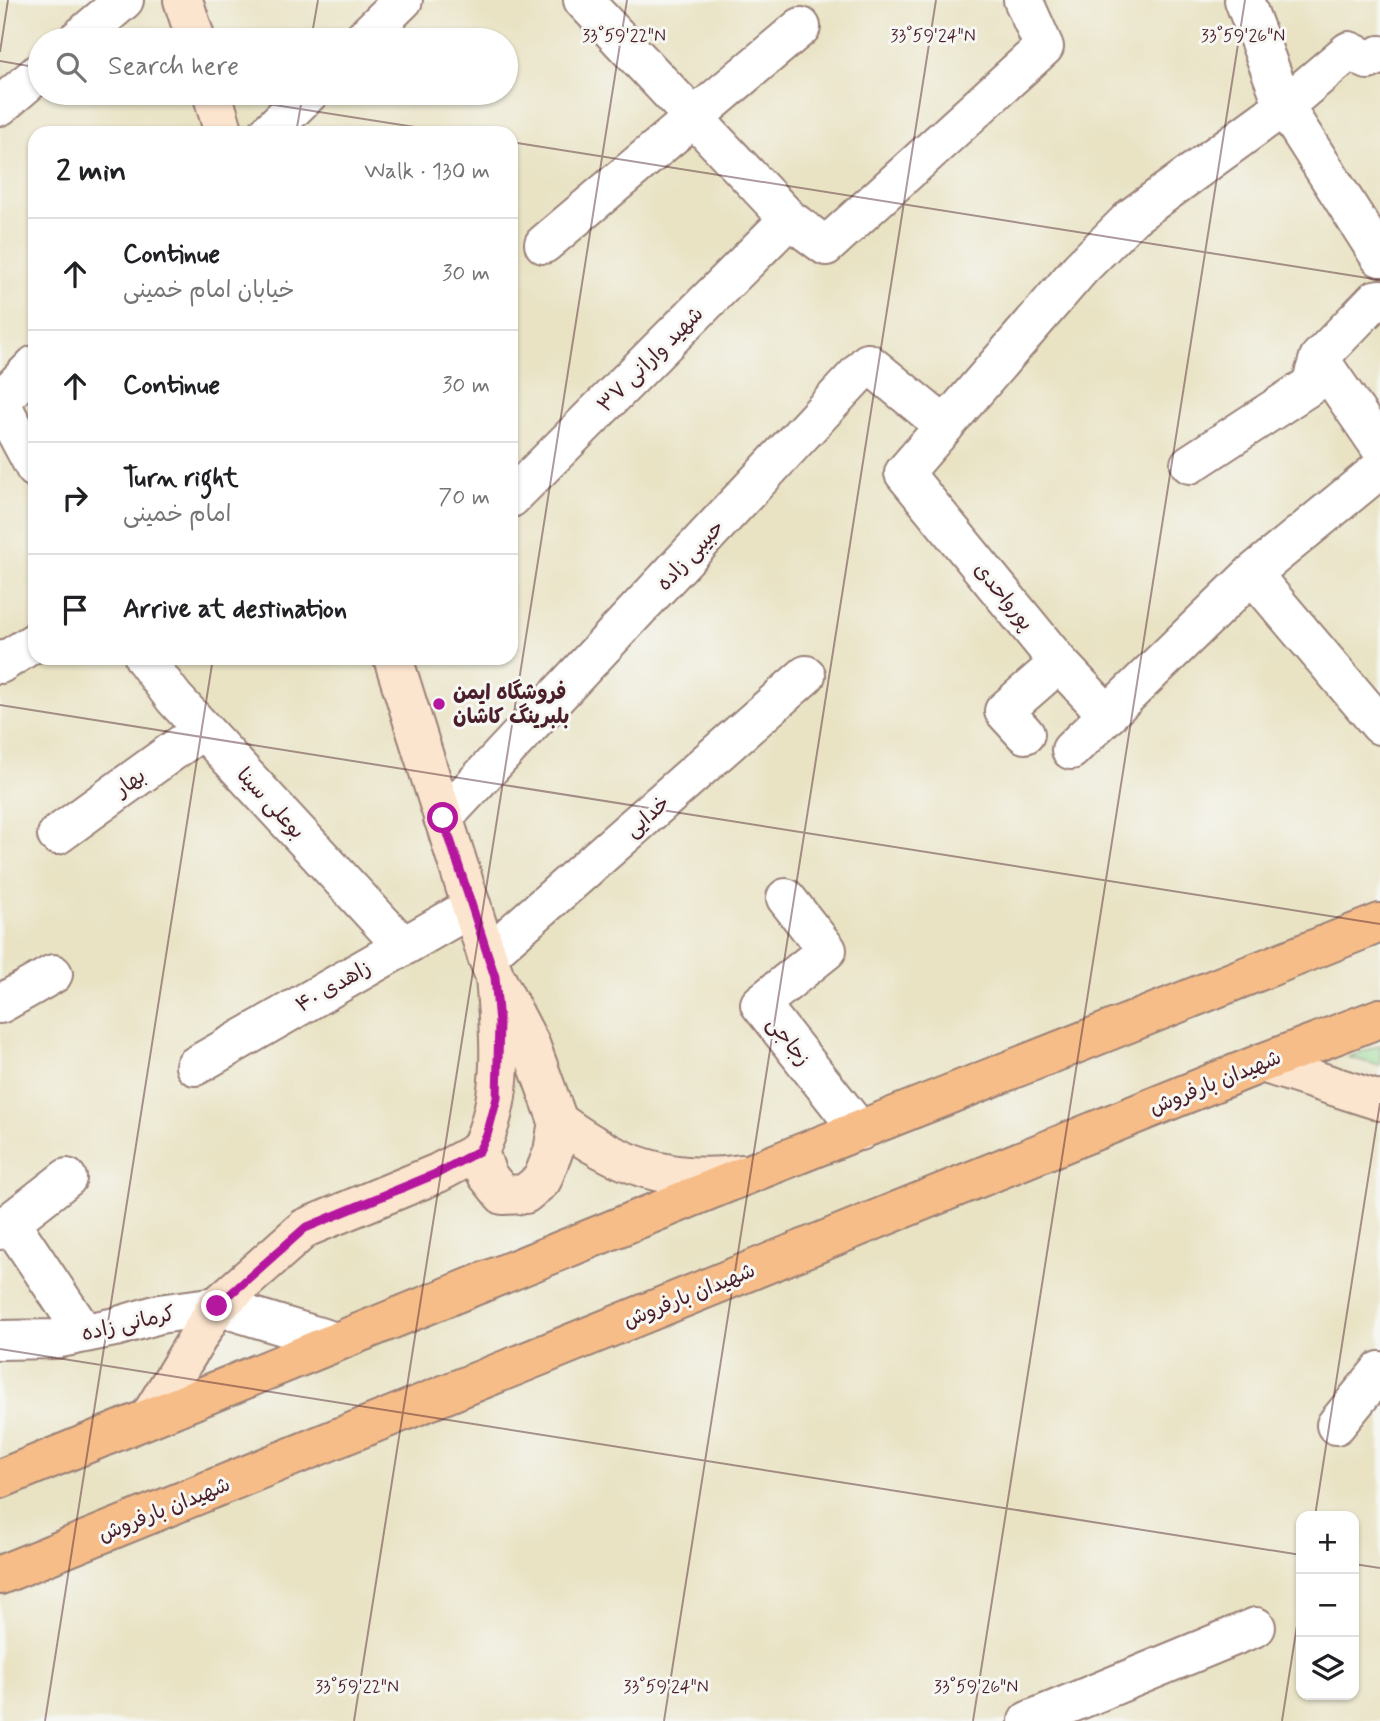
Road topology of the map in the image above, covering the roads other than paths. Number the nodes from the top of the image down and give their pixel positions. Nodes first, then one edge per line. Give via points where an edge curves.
1 (124, 0) edge
2 (183, 0) edge
3 (403, 0) edge
4 (583, 0) edge
5 (1023, 0) edge
6 (1244, 0) edge
7 (801, 27) dead end
8 (91, 28) edge
9 (192, 28) edge
10 (374, 28) edge
11 (1380, 55) edge
12 (28, 82) edge
13 (216, 105) edge
14 (297, 105) edge
15 (0, 106) edge
16 (1284, 106) junction
17 (695, 117) junction
18 (223, 126) edge
19 (275, 126) edge
20 (789, 219) junction
21 (544, 244) dead end
22 (1380, 257) edge
23 (1380, 299) edge
24 (1319, 358) junction
25 (28, 372) edge
26 (0, 401) edge
27 (945, 426) junction
28 (1380, 447) edge
29 (28, 455) edge
30 (1191, 464) dead end
31 (1380, 469) edge
32 (518, 491) edge
33 (1252, 574) junction
34 (28, 646) edge
35 (1059, 663) junction
36 (0, 664) edge
37 (149, 665) edge
38 (395, 665) edge
39 (806, 676) dead end
40 (1108, 715) junction
41 (1380, 725) edge
42 (202, 730) junction
43 (1025, 734) dead end
44 (1071, 750) dead end
45 (443, 818) junction
46 (57, 835) dead end
47 (786, 898) dead end
48 (472, 907) junction
49 (1380, 923) edge
50 (403, 946) junction
51 (491, 966) junction
52 (53, 974) dead end
53 (0, 1003) edge
54 (1380, 1018) edge
55 (1262, 1063) junction
56 (195, 1066) dead end
57 (1380, 1101) edge
58 (558, 1121) junction
59 (860, 1132) junction
60 (479, 1151) junction
61 (754, 1172) junction
62 (67, 1178) dead end
63 (5, 1226) edge
64 (217, 1306) junction
65 (84, 1333) junction
66 (0, 1340) edge
67 (335, 1342) junction
68 (1380, 1371) edge
69 (149, 1418) junction
70 (1336, 1425) dead end
71 (0, 1479) edge
72 (0, 1576) edge
73 (1256, 1627) dead end
74 (1028, 1721) edge

1 - 8 street
2 - 9 main road
3 - 10 street
4 - 17 street
5 - 20 street via 1044,47 826,246
6 - 16 street
7 - 17 street
11 - 16 street via 1368,60 1349,51
12 - 15 street
13 - 18 main road
14 - 19 street
16 - 22 street
16 - 27 street via 1132,216 1081,268
17 - 20 street
17 - 21 street
20 - 32 street, شهید وارانی ۳۷
23 - 24 street
24 - 28 street
24 - 30 street via 1311,385
25 - 26 street
26 - 29 street
27 - 35 street, پورواحدی via 904,473
27 - 45 street, حبیبی زاده via 868,363
31 - 33 street
33 - 40 street
33 - 41 street
34 - 36 street
35 - 40 street, پورواحدی
35 - 43 street via 1004,711
37 - 42 street, بوعلی سینا
38 - 45 main road
39 - 51 street, خدایی
40 - 44 street
42 - 46 street, بهار
42 - 50 street, بوعلی سینا
45 - 48 main road
47 - 59 street, زجاجی via 827,950 760,1004
48 - 50 street, زاهدی ۴۰
48 - 51 main road
49 - 59 highway
50 - 56 street, زاهدی ۴۰
51 - 58 main road via 530,1044
51 - 60 main road via 499,1023 497,1098
52 - 53 street
54 - 55 highway, شهیدان بارفروش
55 - 57 main road
55 - 72 highway, شهیدان بارفروش
58 - 60 main road via 542,1180 525,1194 503,1195 487,1175
58 - 61 main road via 626,1163 668,1175 712,1178
59 - 61 highway
60 - 64 main road via 438,1173 305,1228
61 - 67 highway
62 - 63 street
63 - 65 street
64 - 65 street, کرمانی زاده via 159,1314
64 - 67 street, کرمانی زاده
64 - 69 main road
65 - 66 street, کرمانی زاده via 56,1339
67 - 69 highway
68 - 70 street
69 - 71 highway
73 - 74 street

